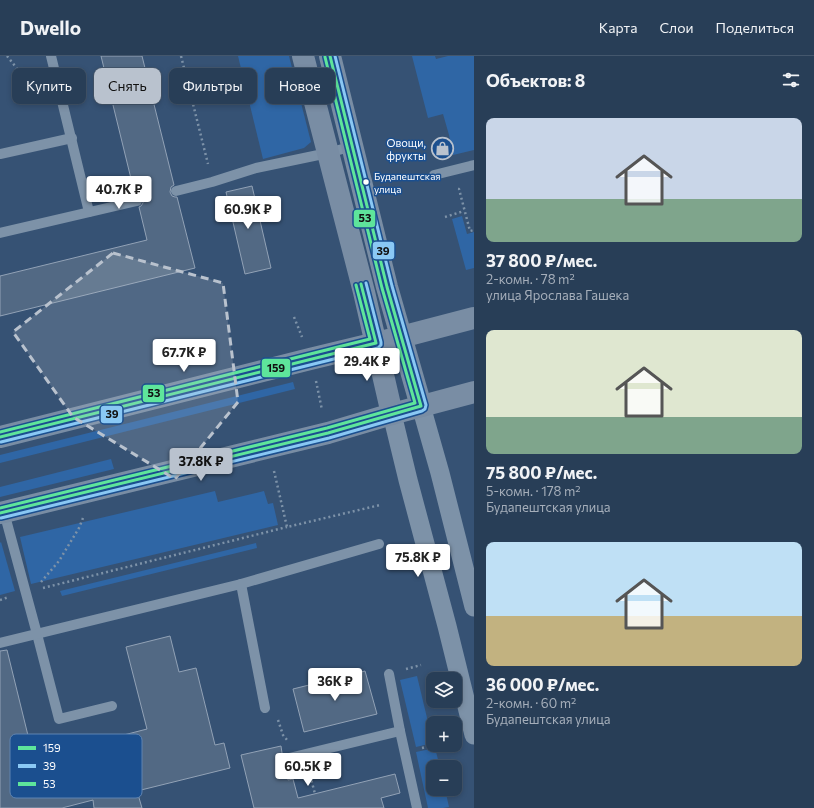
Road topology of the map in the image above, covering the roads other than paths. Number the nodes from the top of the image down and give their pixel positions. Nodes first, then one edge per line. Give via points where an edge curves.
1 (51, 56) edge
2 (303, 56) edge
3 (330, 56) edge
4 (72, 138) junction
5 (353, 146) junction
6 (328, 153) junction
7 (0, 154) edge
8 (474, 165) edge
9 (434, 175) dead end
10 (176, 191) dead end
11 (137, 200) dead end
12 (89, 212) junction
13 (0, 232) edge
14 (474, 318) edge
15 (401, 337) junction
16 (376, 343) junction
17 (474, 392) edge
18 (421, 406) junction
19 (392, 414) junction
20 (0, 437) edge
21 (2, 513) edge
22 (379, 544) dead end
23 (241, 584) junction
24 (474, 607) edge
25 (37, 634) junction
26 (0, 643) edge
27 (389, 674) dead end
28 (112, 706) dead end
29 (265, 708) road end
30 (400, 731) junction
31 (474, 736) edge
32 (289, 758) road end
33 (417, 808) edge

1 - 4 lane
2 - 6 street
3 - 5 street
4 - 7 lane
4 - 12 lane
5 - 6 lane
5 - 15 street
6 - 10 lane via 256,168
6 - 16 street
8 - 9 lane
11 - 12 lane
12 - 13 lane
14 - 15 street
15 - 16 street
15 - 18 street
16 - 19 street
16 - 20 street
17 - 18 street
18 - 19 street
18 - 24 street
19 - 21 street via 328,433
19 - 31 street
21 - 25 lane
22 - 23 lane
23 - 25 lane
23 - 29 lane
25 - 26 lane
25 - 28 lane via 59,719
27 - 30 lane
30 - 32 lane
30 - 33 lane

